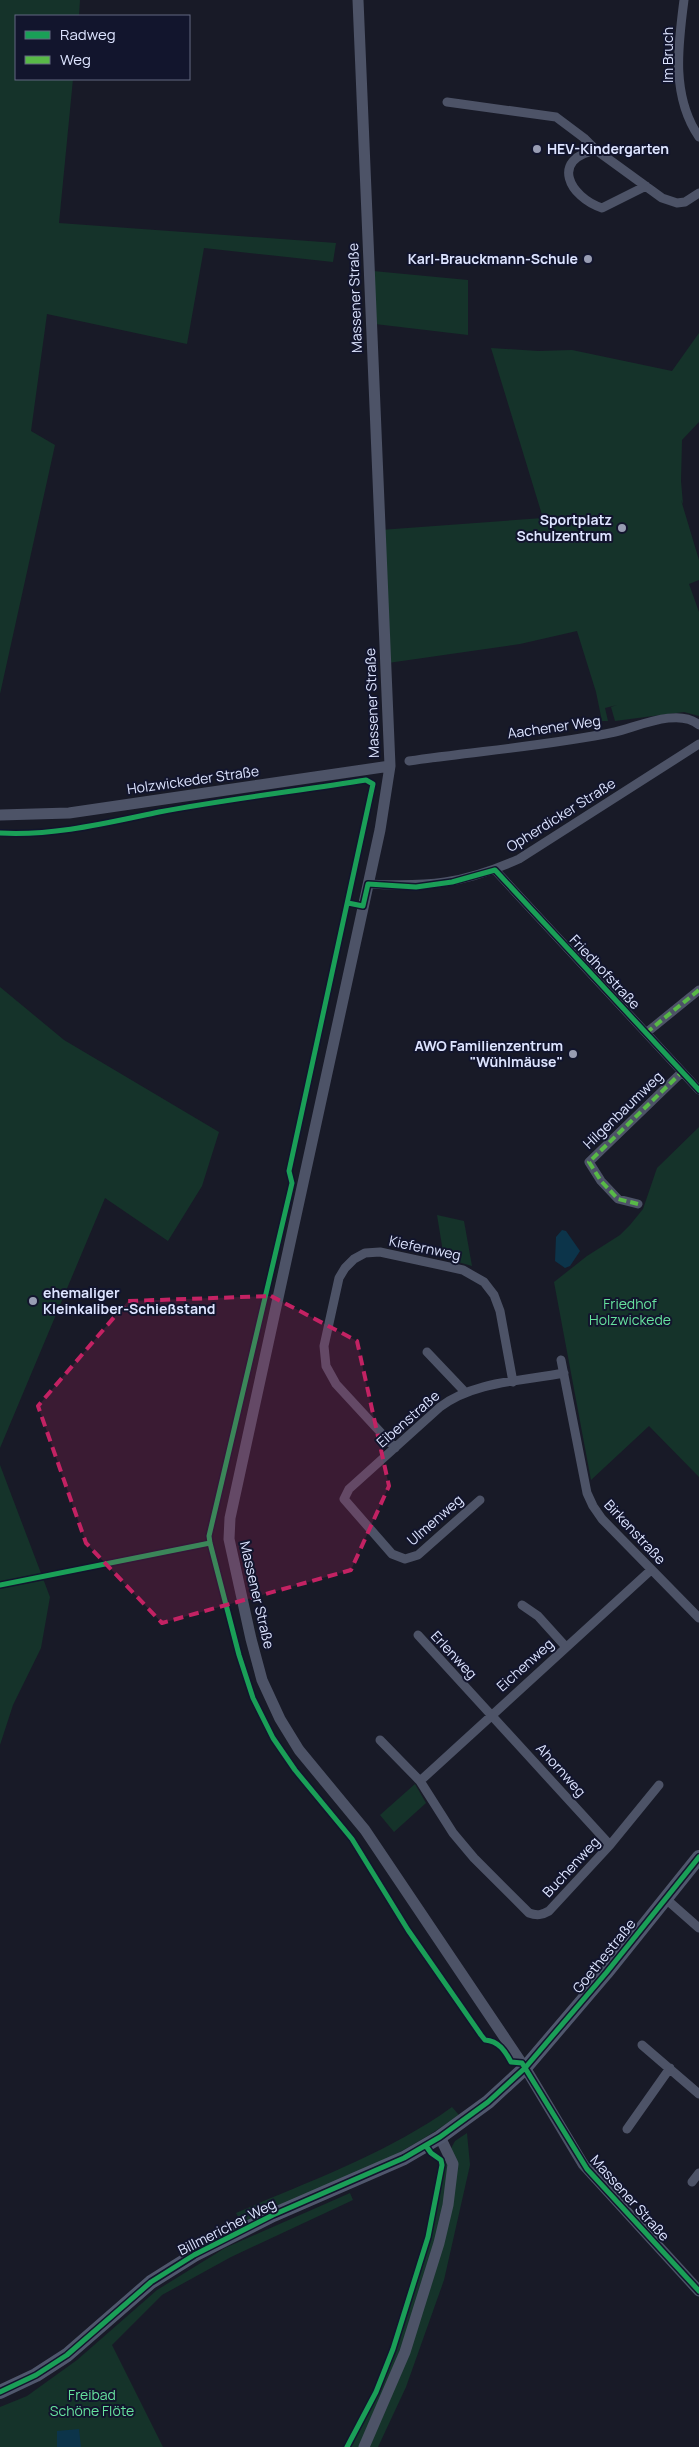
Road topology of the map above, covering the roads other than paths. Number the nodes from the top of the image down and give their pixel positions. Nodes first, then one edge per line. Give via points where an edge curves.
1 (358, 0) edge
2 (684, 0) edge
3 (447, 102) dead end
4 (699, 137) edge
5 (596, 150) junction
6 (646, 186) junction
7 (699, 193) edge
8 (699, 725) edge
9 (699, 744) edge
10 (410, 761) dead end
11 (390, 766) junction
12 (0, 815) edge
13 (495, 870) junction
14 (368, 884) junction
15 (699, 990) edge
16 (646, 1033) junction
17 (682, 1072) junction
18 (699, 1090) edge
19 (638, 1204) dead end
20 (427, 1352) dead end
21 (561, 1360) dead end
22 (564, 1374) junction
23 (513, 1382) junction
24 (465, 1392) junction
25 (395, 1448) junction
26 (344, 1499) joint
27 (480, 1500) dead end
28 (651, 1570) junction
29 (522, 1605) dead end
30 (699, 1618) edge
31 (418, 1635) dead end
32 (566, 1647) junction
33 (491, 1715) junction
34 (380, 1740) dead end
35 (420, 1782) junction
36 (659, 1785) dead end
37 (610, 1845) junction
38 (699, 1857) edge
39 (666, 1899) junction
40 (699, 1928) edge
41 (642, 2045) dead end
42 (525, 2068) junction
43 (670, 2068) junction
44 (699, 2094) edge
45 (627, 2129) dead end
46 (440, 2137) junction
47 (699, 2173) edge
48 (692, 2182) dead end
49 (699, 2291) edge
50 (0, 2392) edge
51 (364, 2447) edge

1 - 11 street, Massener Straße
2 - 4 street, Im Bruch via 678,77 685,106
3 - 5 street via 548,114
5 - 6 street
5 - 6 street via 579,156 568,167 571,184 593,205 602,208
6 - 7 street via 662,198 677,203 686,202
8 - 10 street, Aachener Weg via 687,718 662,719 614,732
9 - 13 street, Opherdicker Straße via 520,859
11 - 12 street, Holzwickeder Straße via 69,813
11 - 14 street, Massener Straße
13 - 14 street, Opherdicker Straße via 452,882 416,886
13 - 16 street, Friedhofstraße
14 - 42 street, Massener Straße via 230,1518 229,1538 262,1680 280,1719 299,1750 365,1830
15 - 16 street
16 - 17 street, Friedhofstraße
17 - 18 street, Friedhofstraße
17 - 19 street, Hilgenbaumweg via 589,1162 618,1199
20 - 24 street
21 - 22 street, Birkenstraße
22 - 23 street, Eibenstraße
22 - 28 street, Birkenstraße via 590,1500 602,1519
23 - 24 street, Eibenstraße
23 - 25 street, Kiefernweg via 500,1311 484,1282 463,1270 387,1253 372,1252 359,1256 349,1263 339,1278 325,1336 325,1359 336,1384
24 - 25 street, Eibenstraße via 440,1407
25 - 26 street, Eibenstraße via 349,1490
26 - 27 street, Ulmenweg via 392,1554 405,1559 418,1555
28 - 30 street, Birkenstraße
28 - 32 street, Eichenweg
29 - 32 street via 538,1616
31 - 33 street, Erlenweg
32 - 33 street, Eichenweg
33 - 35 street, Eichenweg
33 - 37 street, Ahornweg
34 - 35 street
35 - 37 street, Buchenweg via 453,1833 474,1858 534,1915 549,1911
36 - 37 street, Buchenweg
38 - 39 main road, Goethestraße
39 - 40 street
39 - 42 main road, Goethestraße
41 - 43 street
42 - 46 main road, Billmericher Weg via 488,2102
42 - 49 street, Massener Straße via 587,2169
43 - 44 street
43 - 45 street
46 - 50 main road, Billmericher Weg via 367,2176 273,2215 194,2255 151,2282 67,2354
46 - 51 street via 453,2164 439,2243 405,2352
47 - 48 street

